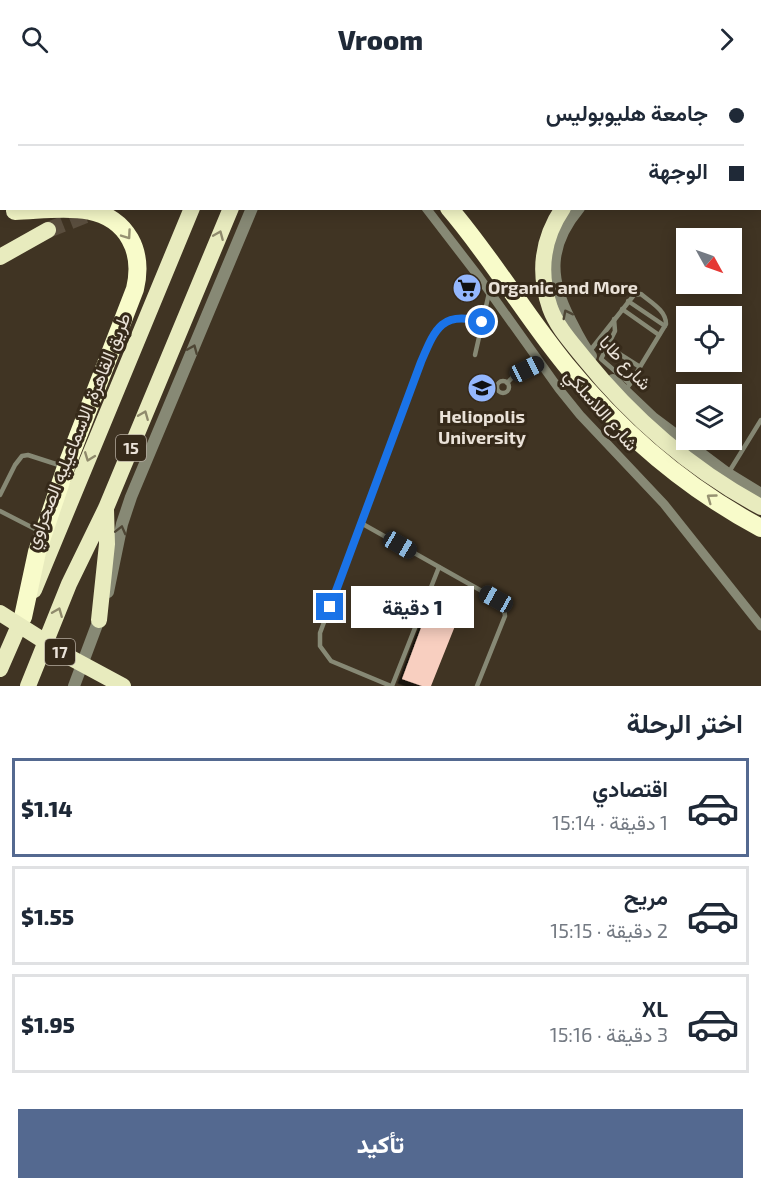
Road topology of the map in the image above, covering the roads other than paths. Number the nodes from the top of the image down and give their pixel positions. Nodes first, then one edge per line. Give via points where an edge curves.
1 (80, 210) edge
2 (191, 210) edge
3 (230, 210) edge
4 (251, 210) edge
5 (428, 210) edge
6 (451, 210) edge
7 (562, 210) edge
8 (577, 210) edge
9 (48, 230) tunnel mouth
10 (0, 257) edge
11 (490, 291) junction
12 (628, 301) junction
13 (622, 309) junction
14 (614, 319) junction
15 (482, 322) junction
16 (665, 326) junction
17 (659, 335) junction
18 (607, 346) junction
19 (589, 353) junction
20 (475, 354) dead end
21 (539, 362) junction
22 (640, 367) junction
23 (507, 382) dead end
24 (627, 388) junction
25 (761, 420) edge
26 (649, 422) junction
27 (66, 467) junction
28 (728, 474) junction
29 (761, 494) edge
30 (0, 495) edge
31 (761, 507) edge
32 (106, 508) junction
33 (0, 511) edge
34 (361, 523) junction
35 (761, 528) edge
36 (44, 534) junction
37 (439, 567) junction
38 (0, 613) edge
39 (23, 617) junction
40 (99, 620) junction
41 (761, 626) edge
42 (2, 650) edge
43 (0, 669) edge
44 (28, 686) edge
45 (74, 686) edge
46 (123, 686) edge
47 (391, 686) edge
48 (477, 686) edge

1 -> 27 highway via 103,214 126,232 137,254 138,266 135,289
2 -> 39 highway, طريق القاهرة, الاسماعيليه الصحراوي / 15
32 -> 3 highway, 15
40 -> 4 street via 129,504
5 - 11 street, شارع اللاسلكي
35 -> 6 highway via 718,503 665,464 615,419 566,365
7 - 26 highway via 547,238 544,256 544,284 551,310 559,327 584,358
19 -> 8 street, شارع طابا via 562,304 554,271 561,237
9 - 10 highway
11 - 15 lane
11 - 21 street, شارع اللاسلكي
12 - 13 lane
12 - 16 lane
12 - 16 lane via 641,294 663,313
13 - 14 lane
13 - 17 lane
14 - 18 lane via 615,331
14 - 19 lane
15 - 20 lane
15 - 34 lane via 455,318 435,332
16 - 17 lane
17 - 22 lane
18 - 22 lane
18 - 24 lane via 601,361
19 - 24 street, شارع طابا
21 - 23 lane
21 - 41 street, شارع اللاسلكي via 580,415 664,504
22 - 24 lane
24 - 26 street, شارع طابا
25 - 28 lane
26 - 28 street, شارع طابا
26 - 31 highway via 710,474
27 - 30 lane via 22,456
27 - 36 highway
28 - 29 street, شارع طابا
32 - 40 highway via 107,544
44 -> 32 highway, 15 via 69,584
33 - 36 lane
34 - 37 lane
34 - 47 lane via 320,633 320,646 331,661
36 - 39 highway
37 - 47 lane
37 - 48 lane via 496,599 504,608 505,616
38 - 46 highway, 17, bridge
39 - 42 highway, طريق القاهرة, الاسماعيليه الصحراوي / 15
40 - 45 street
42 - 43 highway, طريق القاهرة, الاسماعيليه الصحراوي / 15

